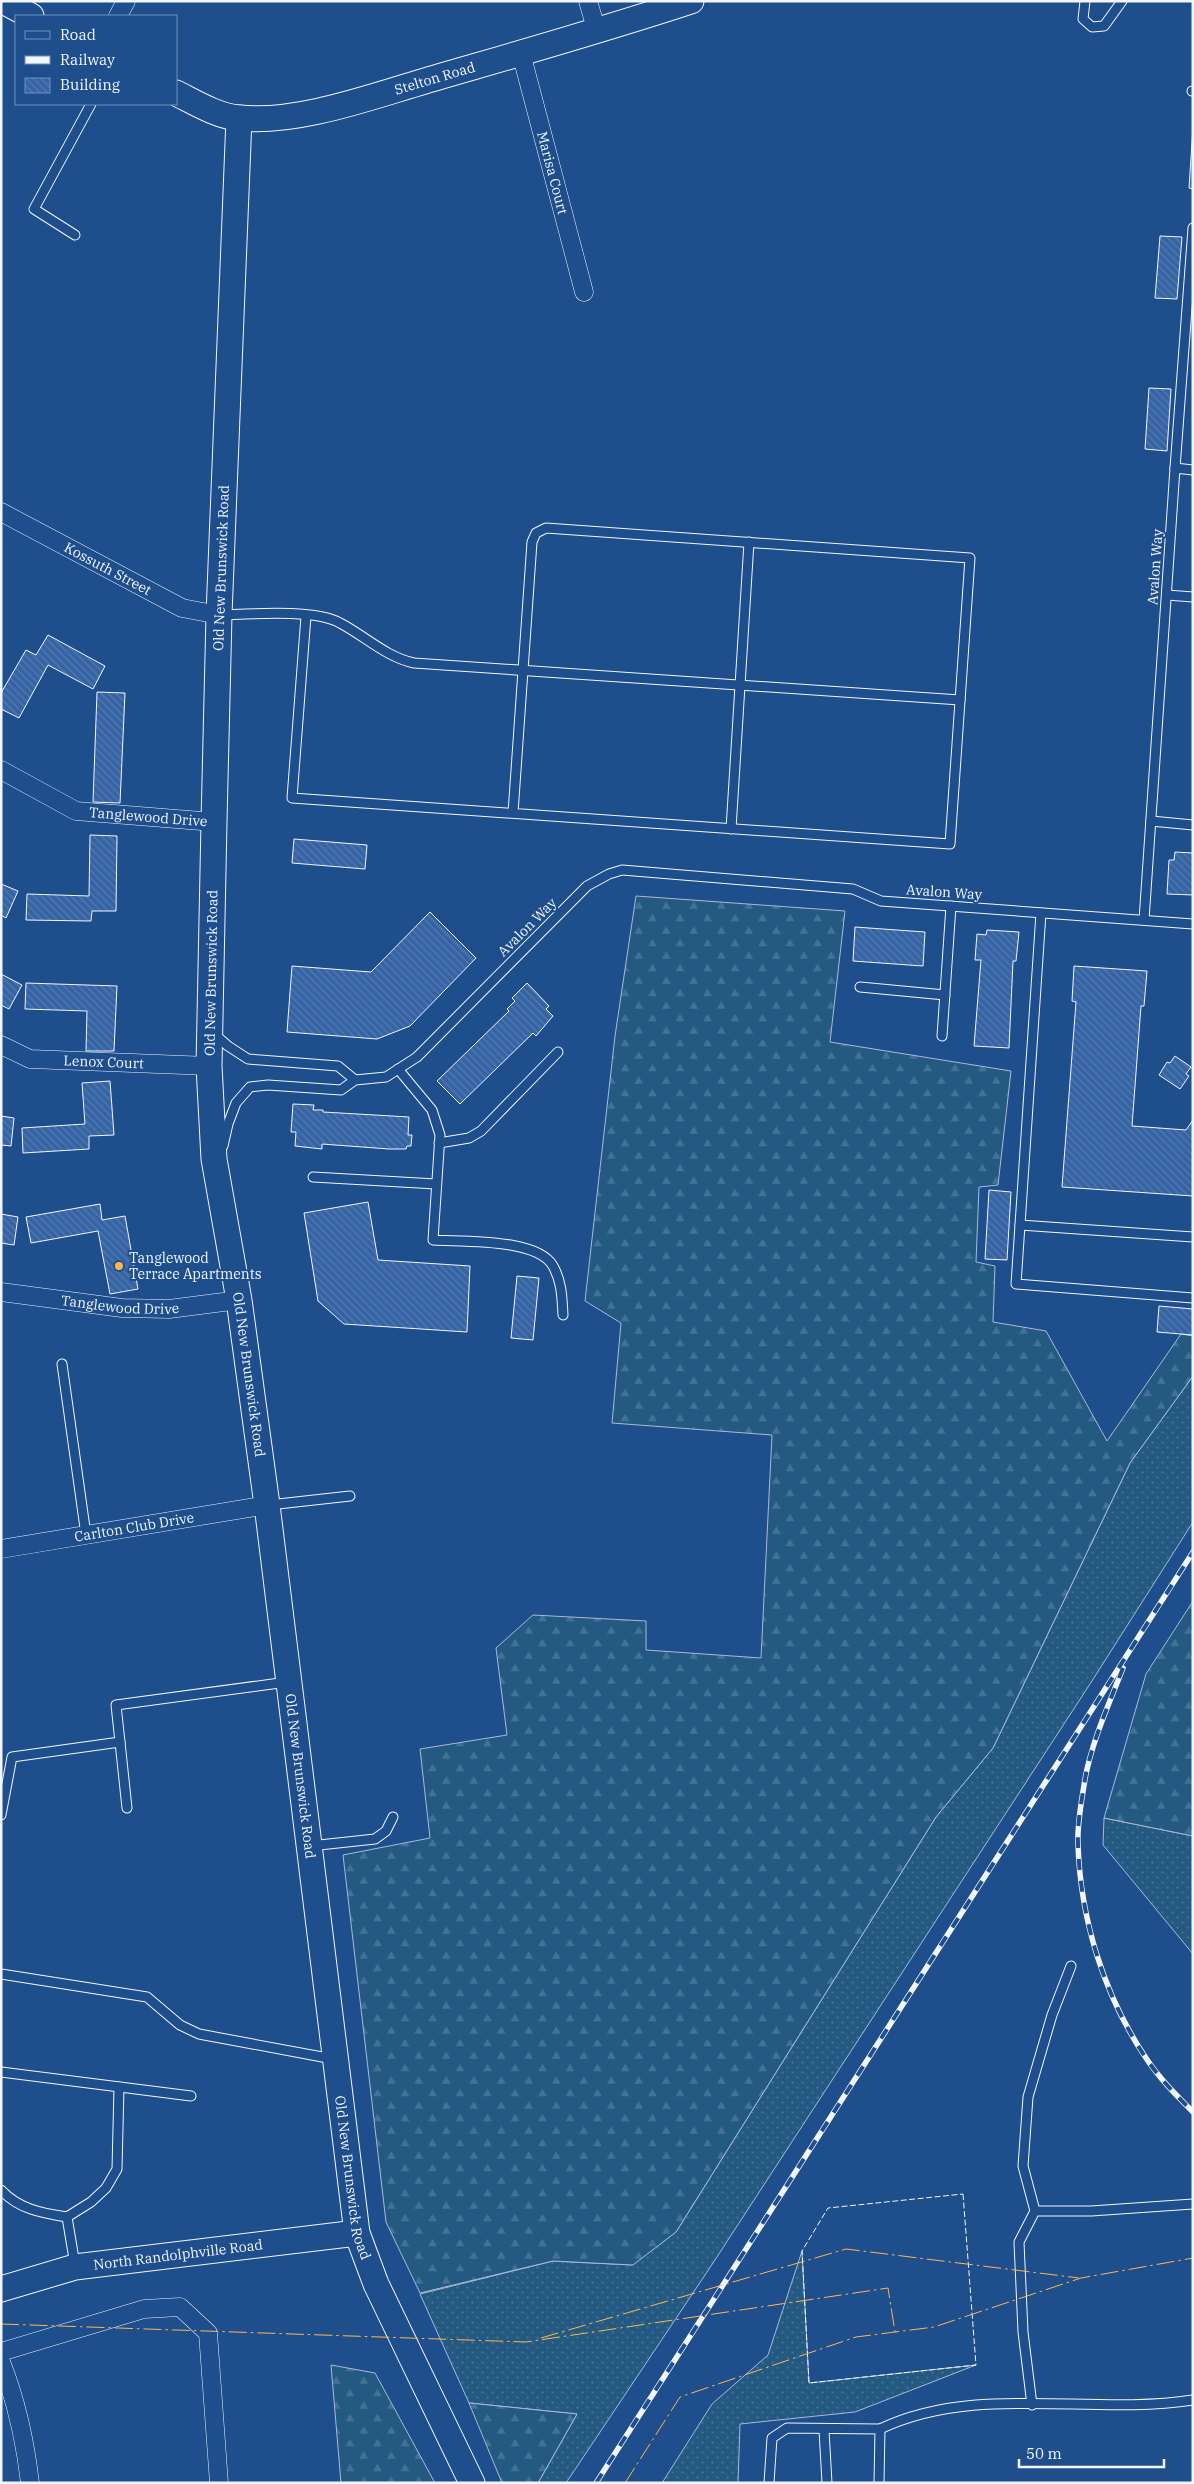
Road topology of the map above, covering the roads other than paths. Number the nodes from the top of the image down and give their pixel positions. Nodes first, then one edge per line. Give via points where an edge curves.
1 (126, 1) edge
2 (588, 1) edge
3 (690, 1) edge
4 (1085, 1) edge
5 (1122, 1) edge
6 (119, 15) edge
7 (597, 32) junction
8 (521, 53) junction
9 (178, 94) edge
10 (90, 105) edge
11 (239, 118) junction
12 (1193, 228) edge
13 (76, 235) dead end
14 (584, 292) dead end
15 (1175, 468) junction
16 (1193, 470) edge
17 (1, 512) edge
18 (749, 542) junction
19 (1166, 595) junction
20 (1193, 597) edge
21 (219, 615) junction
22 (306, 616) junction
23 (523, 671) junction
24 (740, 685) junction
25 (960, 700) junction
26 (1, 770) edge
27 (513, 813) junction
28 (1151, 821) junction
29 (214, 822) junction
30 (1193, 824) edge
31 (731, 829) junction
32 (950, 906) junction
33 (1041, 913) junction
34 (1144, 920) junction
35 (1193, 924) edge
36 (860, 987) dead end
37 (945, 995) junction
38 (210, 1030) junction
39 (942, 1036) dead end
40 (1, 1045) edge
41 (558, 1052) dead end
42 (209, 1066) junction
43 (398, 1069) junction
44 (355, 1080) junction
45 (439, 1143) junction
46 (313, 1176) dead end
47 (218, 1177) junction
48 (436, 1184) junction
49 (1020, 1225) junction
50 (1193, 1237) edge
51 (1, 1292) edge
52 (1193, 1298) edge
53 (239, 1300) junction
54 (563, 1315) dead end
55 (62, 1364) dead end
56 (350, 1496) dead end
57 (267, 1506) junction
58 (86, 1536) junction
59 (1, 1549) edge
60 (288, 1682) junction
61 (120, 1742) junction
62 (127, 1808) dead end
63 (1, 1815) edge
64 (393, 1817) dead end
65 (309, 1846) junction
66 (1071, 1966) dead end
67 (1, 1974) edge
68 (335, 2059) junction
69 (1, 2072) edge
70 (119, 2087) junction
71 (191, 2096) dead end
72 (1, 2190) edge
73 (1193, 2204) edge
74 (1035, 2211) junction
75 (67, 2217) junction
76 (357, 2233) junction
77 (75, 2267) junction
78 (1, 2289) edge
79 (1, 2352) edge
80 (1, 2362) edge
81 (1193, 2400) edge
82 (1032, 2405) junction
83 (880, 2429) junction
84 (824, 2430) junction
85 (30, 2483) edge
86 (220, 2483) edge
87 (472, 2483) edge
88 (769, 2483) edge
89 (826, 2483) edge
90 (879, 2483) edge

1 - 6 street
2 - 7 street
3 - 7 main road, Stelton Road
4 - 5 lane via 1083,19 1092,27 1104,26
7 - 8 main road, Stelton Road
8 - 11 main road, Stelton Road via 339,106 273,118
8 - 14 street, Marisa Court
9 - 11 main road, Stelton Road via 219,114
10 - 13 lane via 34,209
11 - 21 main road, Old New Brunswick Road
12 - 15 lane, Avalon Way
15 - 16 lane
15 - 19 lane, Avalon Way
17 - 21 street, Kossuth Street via 182,608
18 - 23 lane via 546,528 536,533 532,542
18 - 24 lane
18 - 25 lane via 970,558
19 - 20 lane
19 - 28 lane, Avalon Way
21 - 22 lane
21 - 29 main road, Old New Brunswick Road
22 - 23 lane via 338,622 403,661
22 - 27 lane via 292,798
23 - 24 lane
23 - 27 lane
24 - 25 lane
24 - 31 lane
25 - 31 lane via 950,844
26 - 29 street, Tanglewood Drive via 76,811
27 - 31 lane
28 - 30 lane
28 - 34 lane, Avalon Way
29 - 38 main road, Old New Brunswick Road
32 - 33 lane, Avalon Way
32 - 37 lane
32 - 43 lane, Avalon Way via 881,901 853,889 622,870 587,886 417,1057
33 - 34 lane, Avalon Way
33 - 49 lane
34 - 35 lane
36 - 37 lane
37 - 39 lane
38 - 42 main road, Old New Brunswick Road
38 - 44 lane via 248,1059 338,1066
40 - 42 street, Lenox Court via 30,1059
41 - 45 lane via 481,1131 468,1138
42 - 47 main road, Old New Brunswick Road via 214,1159
43 - 44 lane, Avalon Way via 386,1076
43 - 45 lane via 432,1110 440,1135
44 - 47 lane, Avalon Way via 341,1090 268,1085 250,1087 236,1102 228,1124
45 - 48 lane
46 - 48 lane
47 - 53 main road, Old New Brunswick Road
48 - 54 lane via 432,1240 510,1245 534,1251 552,1266 562,1288
49 - 50 lane
49 - 52 lane via 1016,1284
51 - 53 street, Tanglewood Drive via 132,1308 169,1309
53 - 57 main road, Old New Brunswick Road
55 - 58 lane
56 - 57 lane
57 - 58 street, Carlton Club Drive
57 - 60 main road, Old New Brunswick Road
58 - 59 street, Carlton Club Drive
60 - 61 lane via 116,1705
60 - 65 main road, Old New Brunswick Road
61 - 62 lane
61 - 63 lane via 12,1757
64 - 65 lane via 386,1831 375,1839
65 - 68 main road, Old New Brunswick Road
66 - 74 lane via 1052,2015 1028,2097 1023,2166
67 - 68 lane via 147,1997 180,2025 198,2034
68 - 76 main road, Old New Brunswick Road
69 - 70 lane
70 - 71 lane
70 - 75 lane via 117,2169 106,2188
72 - 75 lane via 11,2200 38,2213
73 - 74 lane
74 - 82 lane via 1019,2242 1023,2332
75 - 77 lane
76 - 77 main road, North Randolphville Road
76 - 87 main road, Old New Brunswick Road via 376,2284
77 - 78 main road, North Randolphville Road
79 - 86 street via 144,2309 180,2307 208,2333
80 - 85 street via 24,2434
81 - 82 lane via 1157,2405
82 - 83 lane via 943,2408 901,2419
83 - 84 lane
83 - 90 lane
84 - 88 lane via 787,2428 772,2438
84 - 89 lane

